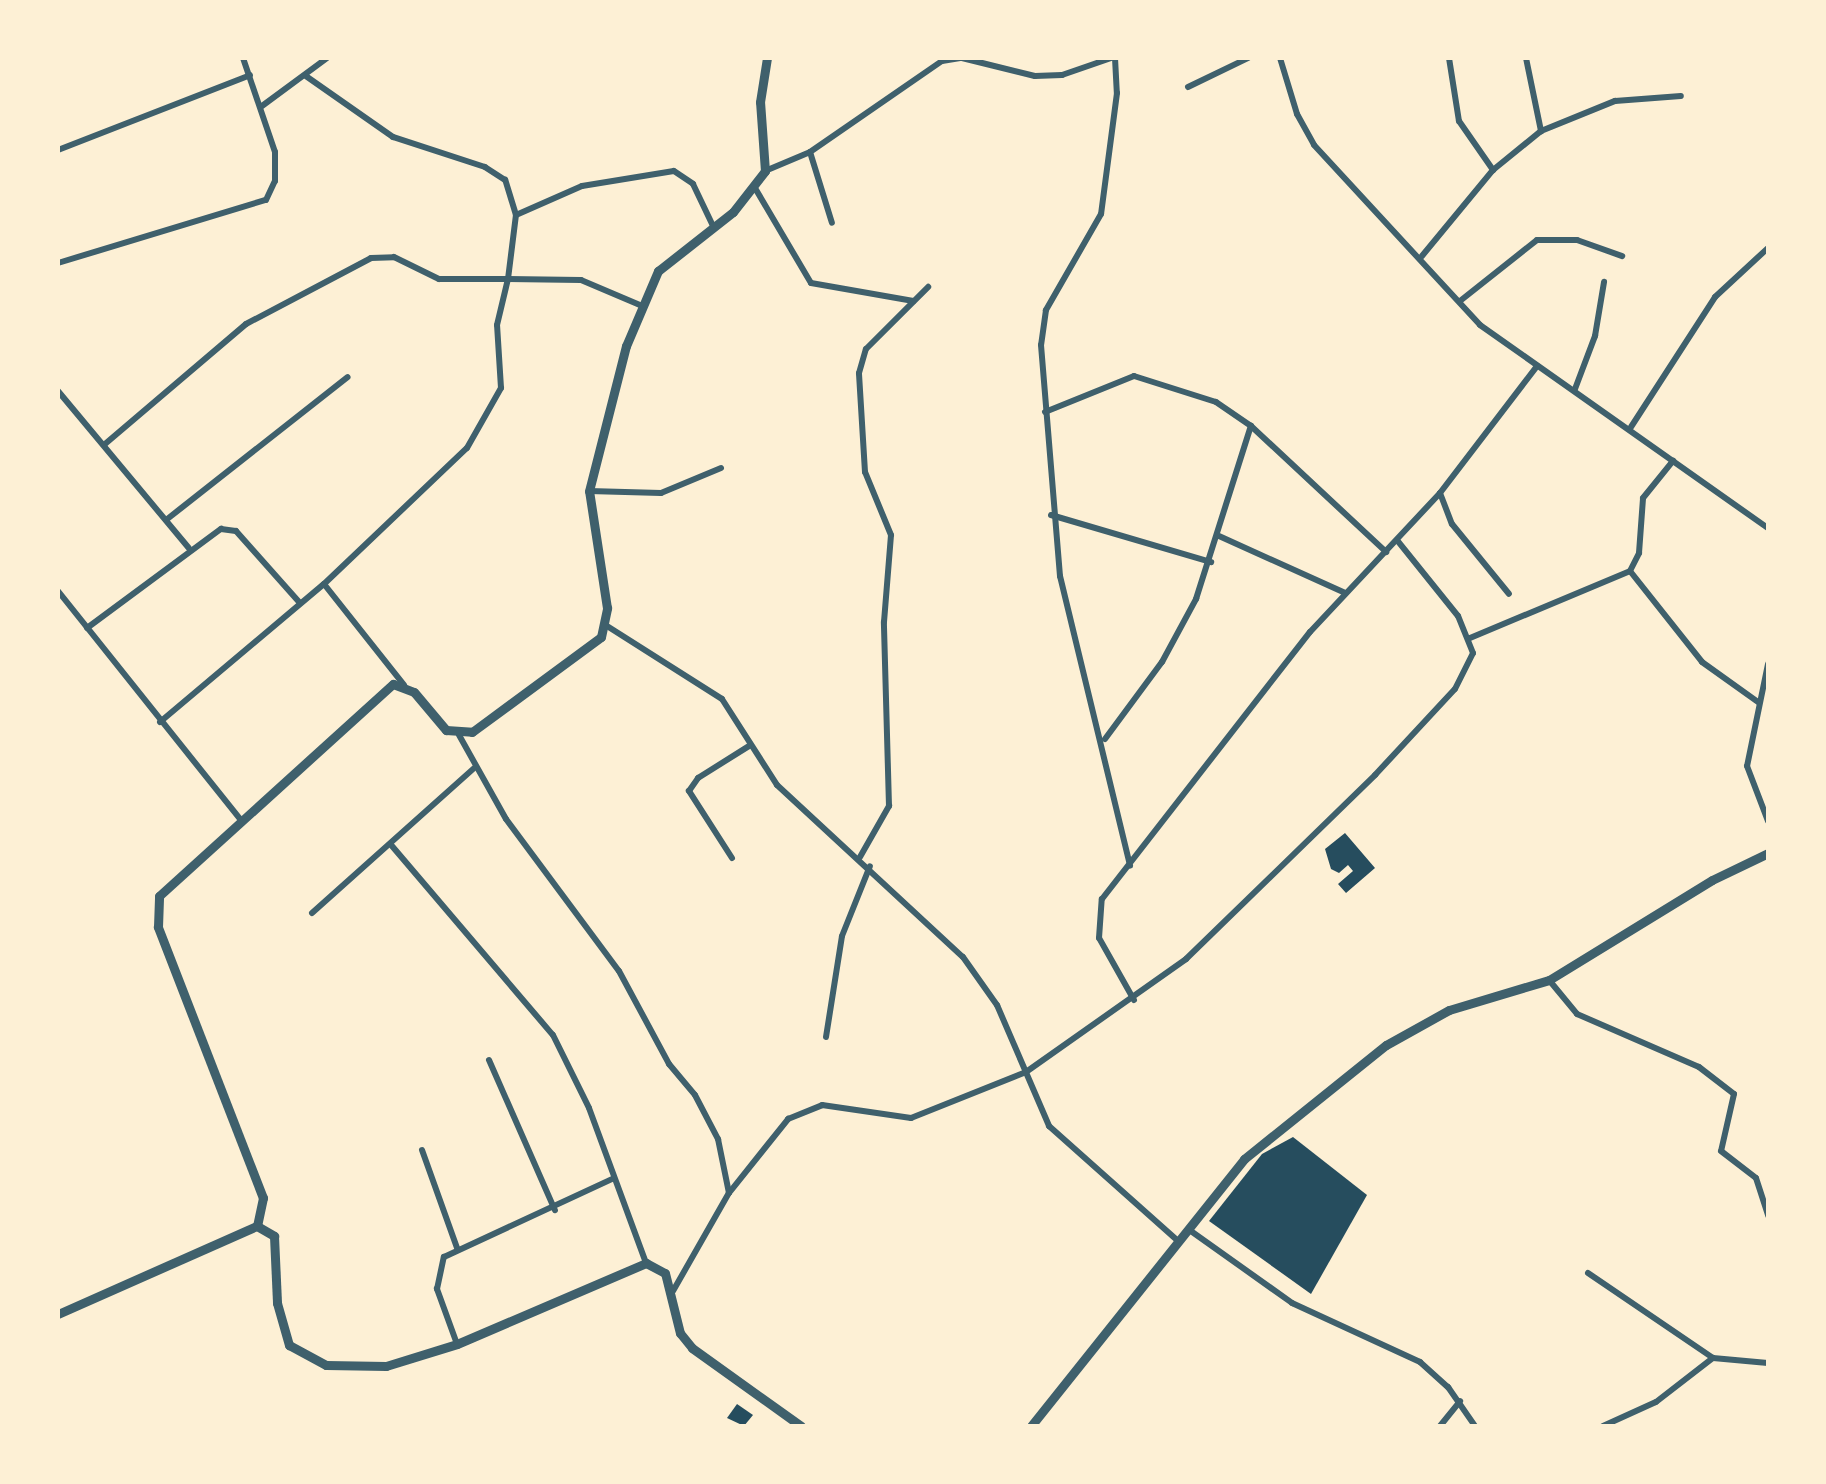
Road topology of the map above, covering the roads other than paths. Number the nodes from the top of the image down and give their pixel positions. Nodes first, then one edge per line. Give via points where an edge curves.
1 (243, 58) edge
2 (327, 58) edge
3 (767, 58) edge
4 (1113, 58) edge
5 (1248, 58) edge
6 (1280, 58) edge
7 (1449, 58) edge
8 (1526, 58) edge
9 (250, 75) junction
10 (306, 76) junction
11 (1188, 88) dead end
12 (1681, 96) dead end
13 (262, 106) junction
14 (1540, 131) junction
15 (58, 150) edge
16 (810, 152) junction
17 (1493, 170) junction
18 (765, 171) junction
19 (754, 188) junction
20 (516, 215) junction
21 (832, 222) dead end
22 (714, 228) junction
23 (1768, 248) edge
24 (1422, 256) junction
25 (1622, 256) dead end
26 (58, 263) edge
27 (508, 279) junction
28 (1604, 282) dead end
29 (928, 288) dead end
30 (913, 301) junction
31 (1460, 302) junction
32 (640, 305) junction
33 (1538, 366) junction
34 (348, 378) dead end
35 (1575, 388) junction
36 (58, 392) edge
37 (1045, 412) junction
38 (1252, 426) junction
39 (1631, 427) junction
40 (105, 444) junction
41 (1673, 461) junction
42 (720, 468) dead end
43 (590, 491) junction
44 (1440, 493) junction
45 (1051, 515) junction
46 (166, 520) junction
47 (1768, 528) edge
48 (1219, 536) junction
49 (1398, 540) junction
50 (188, 548) junction
51 (1386, 552) junction
52 (1211, 562) junction
53 (1630, 571) junction
54 (324, 584) junction
55 (58, 590) edge
56 (1344, 593) junction
57 (1509, 594) dead end
58 (299, 602) junction
59 (607, 626) junction
60 (87, 628) junction
61 (1470, 638) junction
62 (1768, 664) edge
63 (404, 685) junction
64 (1758, 702) junction
65 (160, 722) junction
66 (458, 735) junction
67 (1104, 740) junction
68 (750, 746) junction
69 (474, 768) junction
70 (241, 820) junction
71 (1768, 821) edge
72 (392, 846) junction
73 (1768, 853) edge
74 (860, 857) junction
75 (732, 858) dead end
76 (870, 866) junction
77 (1130, 866) junction
78 (312, 913) dead end
79 (1548, 980) junction
80 (1134, 1000) junction
81 (826, 1037) dead end
82 (489, 1060) dead end
83 (1026, 1072) junction
84 (422, 1150) dead end
85 (612, 1180) junction
86 (729, 1193) junction
87 (554, 1210) junction
88 (1768, 1216) edge
89 (257, 1226) junction
90 (1186, 1228) junction
91 (1177, 1240) junction
92 (457, 1248) junction
93 (646, 1262) junction
94 (1588, 1273) dead end
95 (673, 1291) junction
96 (58, 1314) edge
97 (457, 1344) junction
98 (1713, 1358) junction
99 (1768, 1362) edge
100 (1460, 1401) junction
101 (802, 1426) edge
102 (1031, 1426) edge
103 (1440, 1426) edge
104 (1475, 1426) edge
105 (1603, 1426) edge

1 - 9 street
2 - 10 street
3 - 18 street via 760,102
4 - 16 street via 1062,75 1035,76 952,58
4 - 37 street via 1117,93 1100,214 1040,329
5 - 11 street
6 - 24 street via 1296,114 1314,145
7 - 17 street via 1459,120
8 - 14 street
9 - 13 street
9 - 15 street
10 - 13 street
10 - 20 street via 393,137 485,167 504,180
12 - 14 street via 1615,101
13 - 26 street via 275,152 275,181 266,200
14 - 17 street
16 - 18 street
16 - 21 street
17 - 24 street
18 - 19 street
19 - 22 street
19 - 30 street via 811,283
20 - 22 street via 613,178 674,171 693,184
20 - 27 street
22 - 32 street via 658,271
23 - 39 street via 1715,297
24 - 31 street
25 - 31 street via 1577,240 1538,240
27 - 32 street via 582,280
27 - 40 street via 439,279 394,257 371,258 246,324
27 - 54 street via 497,325 501,388 494,407 441,478
28 - 35 street via 1595,336
29 - 30 street
30 - 74 street via 866,349 859,373 866,472 891,536 884,622 889,806
31 - 33 street via 1508,350
32 - 43 street
33 - 35 street
33 - 44 street
34 - 46 street
35 - 39 street
36 - 40 street
37 - 38 street via 1134,376 1216,402
37 - 45 street
38 - 48 street
38 - 51 street
39 - 41 street
40 - 46 street
41 - 47 street
41 - 53 street via 1647,487
42 - 43 street via 661,493
43 - 59 street
44 - 49 street
44 - 57 street via 1452,524
45 - 52 street
45 - 67 street via 1060,576
46 - 50 street
48 - 52 street
48 - 56 street
49 - 51 street
49 - 61 street
50 - 58 street via 221,529 236,531
50 - 60 street
51 - 56 street
52 - 67 street via 1162,662
53 - 61 street
53 - 64 street via 1702,662
54 - 58 street
54 - 63 street
55 - 60 street
56 - 77 street
58 - 65 street
59 - 66 street via 519,703
59 - 68 street via 702,682 734,716
60 - 65 street
61 - 80 street via 1468,670 1417,731 1244,906
62 - 64 street
63 - 66 street
63 - 70 street via 382,692
64 - 71 street via 1747,766
65 - 70 street
66 - 69 street
67 - 77 street
68 - 74 street via 778,785
68 - 75 street via 698,778 689,792
69 - 72 street
69 - 86 street via 619,971 669,1064 695,1095 718,1139
70 - 89 street via 174,880 155,910 264,1198
72 - 78 street
72 - 85 street via 552,1035 589,1108
73 - 79 street
74 - 76 street
76 - 81 street via 842,936
76 - 83 street via 962,957 997,1005
77 - 80 street via 1102,899 1097,930
79 - 88 street via 1577,1014 1699,1067 1734,1094 1722,1151 1756,1178
79 - 90 street via 1449,1010 1386,1045 1244,1159
80 - 83 street
82 - 87 street
83 - 86 street via 911,1118 822,1105 801,1109
83 - 91 street via 1063,1143
84 - 92 street
85 - 87 street
85 - 93 street
86 - 95 street
87 - 92 street
89 - 96 street
89 - 97 street via 274,1236 280,1325 289,1345 308,1360 386,1366
90 - 91 street
90 - 100 street via 1292,1303 1420,1362
91 - 102 street via 1084,1368
92 - 97 street via 444,1256 436,1278
93 - 95 street via 665,1272
93 - 97 street
94 - 98 street
95 - 101 street via 680,1333 692,1348
98 - 99 street
98 - 105 street via 1656,1402
100 - 103 street
100 - 104 street

